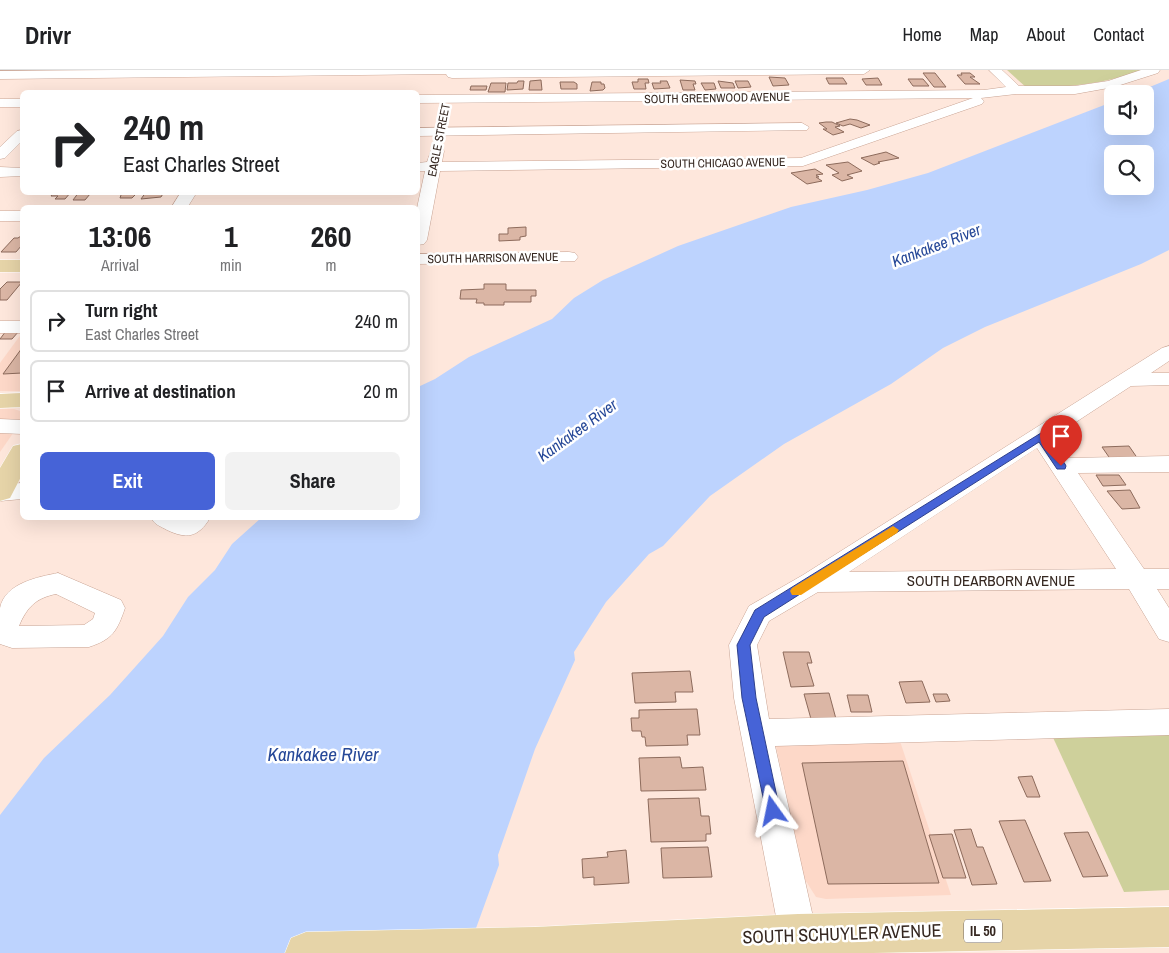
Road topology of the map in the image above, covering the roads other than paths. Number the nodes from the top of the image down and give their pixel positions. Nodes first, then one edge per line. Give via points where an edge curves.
1 (802, 70) edge
2 (864, 70) edge
3 (994, 70) edge
4 (1154, 70) edge
5 (267, 71) edge
6 (450, 71) edge
7 (88, 72) edge
8 (0, 75) edge
9 (73, 86) dead end
10 (258, 86) dead end
11 (1016, 90) junction
12 (801, 97) junction
13 (816, 97) junction
14 (420, 99) edge
15 (446, 100) junction
16 (0, 103) edge
17 (20, 103) edge
18 (802, 127) junction
19 (420, 132) edge
20 (440, 132) junction
21 (20, 135) edge
22 (0, 136) edge
23 (20, 137) edge
24 (0, 155) edge
25 (804, 162) junction
26 (425, 167) edge
27 (0, 172) edge
28 (20, 172) edge
29 (421, 210) edge
30 (0, 216) edge
31 (20, 216) edge
32 (569, 257) dead end
33 (420, 259) edge
34 (0, 266) edge
35 (20, 266) edge
36 (0, 327) edge
37 (20, 327) edge
38 (1169, 352) edge
39 (1169, 379) edge
40 (1126, 380) junction
41 (11, 433) edge
42 (1041, 436) junction
43 (20, 455) edge
44 (1169, 464) edge
45 (1061, 466) junction
46 (0, 480) edge
47 (20, 490) edge
48 (168, 520) edge
49 (195, 520) edge
50 (1169, 579) edge
51 (1137, 580) junction
52 (813, 582) junction
53 (1169, 631) edge
54 (1169, 722) edge
55 (756, 733) junction
56 (1169, 927) edge
57 (986, 942) edge
58 (800, 943) edge
59 (306, 953) edge

1 - 2 street
1 - 6 street
1 - 13 street
3 - 11 street
4 - 11 street via 1110,84 1075,90
5 - 6 street
5 - 7 street
5 - 10 street
6 - 15 street, EAGLE STREET
7 - 8 street
7 - 9 street
11 - 13 street, SOUTH GREENWOOD AVENUE via 984,94
11 - 25 street, SOUTH CHICAGO AVENUE
12 - 13 street, SOUTH GREENWOOD AVENUE
12 - 15 street, SOUTH GREENWOOD AVENUE
12 - 18 street
14 - 15 street, SOUTH GREENWOOD AVENUE
15 - 20 street, EAGLE STREET
16 - 17 street
18 - 20 street
18 - 25 street
19 - 20 street
20 - 26 street, EAGLE STREET
21 - 22 street
23 - 24 street
25 - 26 street, SOUTH CHICAGO AVENUE
26 - 29 street, EAGLE STREET
27 - 28 street
30 - 31 street
32 - 33 street, SOUTH HARRISON AVENUE
34 - 35 main road
36 - 37 street
38 - 40 street
39 - 40 street
40 - 42 street
41 - 46 main road
42 - 45 street
42 - 52 street
43 - 46 main road
44 - 45 street
45 - 51 street
46 - 47 street
48 - 49 street via 185,528
50 - 51 street, SOUTH DEARBORN AVENUE
51 - 52 street, SOUTH DEARBORN AVENUE
51 - 53 street
52 - 55 street via 759,614 743,645
54 - 55 street
55 - 58 street
56 - 57 main road, SOUTH SCHUYLER AVENUE / IL 50
57 - 58 main road, SOUTH SCHUYLER AVENUE / IL 50
58 - 59 main road, SOUTH SCHUYLER AVENUE / IL 50

